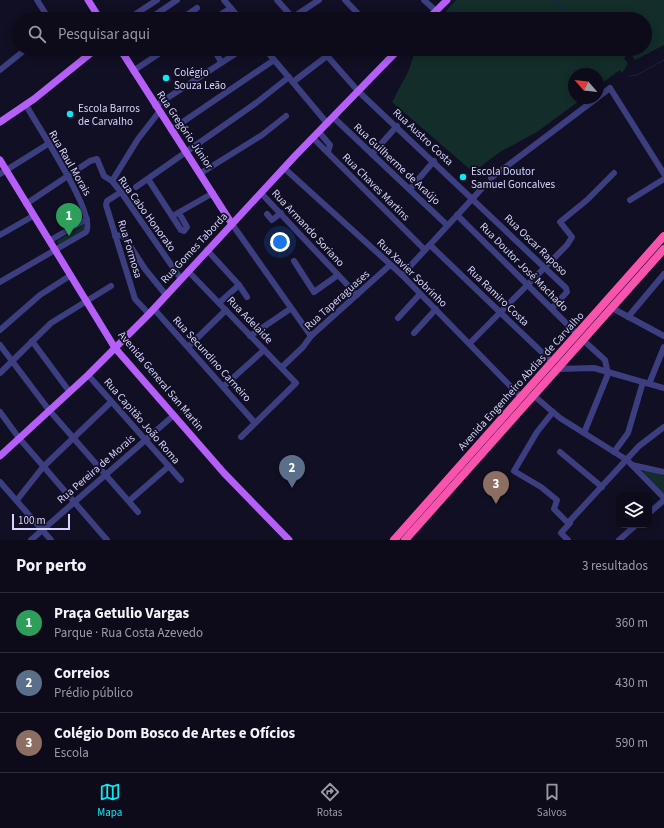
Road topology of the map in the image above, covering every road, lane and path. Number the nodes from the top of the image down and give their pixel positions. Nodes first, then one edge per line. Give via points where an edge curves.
1 (37, 0) edge
2 (88, 0) edge
3 (157, 0) edge
4 (177, 0) edge
5 (224, 0) edge
6 (277, 0) edge
7 (319, 0) edge
8 (345, 0) edge
9 (424, 0) edge
10 (447, 0) edge
11 (197, 8) dead end
12 (231, 8) junction
13 (436, 11) joint
14 (45, 12) edge
15 (96, 12) edge
16 (139, 12) edge
17 (159, 12) edge
18 (191, 12) edge
19 (224, 12) edge
20 (234, 12) edge
21 (286, 12) edge
22 (302, 12) edge
23 (356, 12) edge
24 (17, 56) edge
25 (87, 56) edge
26 (124, 56) edge
27 (156, 56) edge
28 (218, 56) edge
29 (232, 56) edge
30 (271, 56) edge
31 (327, 56) joint
32 (390, 56) edge
33 (274, 60) junction
34 (222, 62) junction
35 (0, 70) edge
36 (133, 71) junction
37 (291, 79) junction
38 (358, 91) junction
39 (604, 92) edge
40 (588, 104) edge
41 (26, 106) junction
42 (157, 109) junction
43 (286, 116) dead end
44 (333, 117) junction
45 (0, 122) edge
46 (327, 123) junction
47 (397, 126) junction
48 (171, 130) junction
49 (319, 132) junction
50 (313, 138) junction
51 (48, 144) junction
52 (328, 152) junction
53 (186, 153) junction
54 (372, 154) junction
55 (0, 160) edge
56 (434, 161) junction
57 (284, 168) junction
58 (3, 171) edge
59 (614, 173) dead end
60 (200, 174) junction
61 (664, 174) edge
62 (69, 177) junction
63 (491, 178) dead end
64 (148, 179) junction
65 (664, 179) edge
66 (112, 181) junction
67 (486, 184) dead end
68 (136, 187) dead end
69 (410, 189) junction
70 (120, 192) junction
71 (213, 193) junction
72 (261, 193) junction
73 (473, 198) junction
74 (630, 200) dead end
75 (26, 204) junction
76 (281, 213) junction
77 (267, 214) dead end
78 (457, 215) junction
79 (33, 216) junction
80 (87, 219) junction
81 (232, 224) junction
82 (447, 225) junction
83 (0, 235) edge
84 (116, 236) junction
85 (664, 236) edge
86 (49, 241) junction
87 (430, 245) junction
88 (664, 248) edge
89 (55, 250) junction
90 (207, 250) junction
91 (425, 250) junction
92 (294, 262) dead end
93 (390, 265) junction
94 (545, 267) junction
95 (188, 271) junction
96 (664, 274) edge
97 (71, 275) junction
98 (338, 275) junction
99 (402, 275) junction
100 (181, 279) junction
101 (0, 282) edge
102 (527, 284) junction
103 (239, 285) junction
104 (111, 286) dead end
105 (166, 294) junction
106 (357, 294) junction
107 (420, 294) junction
108 (247, 297) dead end
109 (87, 301) junction
110 (219, 303) junction
111 (552, 308) junction
112 (612, 308) junction
113 (290, 309) junction
114 (436, 309) junction
115 (226, 310) junction
116 (152, 311) junction
117 (500, 312) junction
118 (628, 317) junction
119 (398, 318) dead end
120 (0, 330) edge
121 (414, 333) dead end
122 (250, 336) junction
123 (311, 336) junction
124 (664, 336) edge
125 (580, 337) junction
126 (32, 341) junction
127 (470, 342) junction
128 (0, 345) edge
129 (188, 347) junction
130 (664, 347) edge
131 (115, 348) junction
132 (264, 350) junction
133 (12, 362) junction
134 (552, 362) junction
135 (282, 367) junction
136 (557, 369) junction
137 (607, 371) junction
138 (0, 373) edge
139 (88, 374) junction
140 (646, 383) junction
141 (223, 387) junction
142 (664, 388) edge
143 (69, 391) junction
144 (521, 396) junction
145 (533, 396) junction
146 (111, 402) junction
147 (49, 410) junction
148 (0, 412) edge
149 (553, 412) junction
150 (174, 415) junction
151 (255, 423) junction
152 (663, 428) edge
153 (584, 433) junction
154 (241, 437) dead end
155 (19, 438) junction
156 (73, 439) junction
157 (145, 440) junction
158 (560, 452) dead end
159 (614, 452) junction
160 (0, 456) edge
161 (627, 460) junction
162 (632, 465) junction
163 (169, 466) junction
164 (43, 467) junction
165 (664, 472) edge
166 (105, 474) junction
167 (182, 480) dead end
168 (0, 482) edge
169 (602, 487) junction
170 (664, 499) edge
171 (17, 500) junction
172 (74, 501) junction
173 (128, 501) junction
174 (652, 510) edge
175 (138, 512) dead end
176 (570, 523) junction
177 (633, 528) edge
178 (42, 529) junction
179 (625, 535) junction
180 (398, 539) edge
181 (31, 540) edge
182 (51, 540) edge
183 (107, 540) edge
184 (288, 540) edge
185 (568, 540) edge
186 (619, 540) edge
187 (630, 540) edge

1 - 14 street
2 - 15 main road
3 - 16 street
4 - 17 street
5 - 12 street
6 - 21 street
7 - 22 street
8 - 23 street
9 - 13 street
10 - 13 main road
11 - 18 street
12 - 19 street
12 - 20 street
24 - 35 street
25 - 41 main road
26 - 36 main road, Rua Gregório Júnior
27 - 36 street
28 - 34 street
29 - 34 street
30 - 33 street
31 - 37 street
31 - 38 street, Rua Austro Costa
32 - 38 main road, Rua Gomes Taborda
33 - 37 street
33 - 48 street
34 - 42 street
36 - 42 main road, Rua Gregório Júnior
37 - 46 street
37 - 53 street
38 - 44 main road, Rua Gomes Taborda
38 - 47 street, Rua Austro Costa
39 - 61 street via 610,88
40 - 63 street
41 - 45 main road
41 - 51 street, Rua Raul Morais
42 - 48 main road, Rua Gregório Júnior
42 - 66 street
43 - 60 street
44 - 46 main road, Rua Gomes Taborda
44 - 54 street, Rua Guilherme de Araújo
46 - 49 main road, Rua Gomes Taborda
47 - 54 street
47 - 56 street, Rua Austro Costa
48 - 53 main road, Rua Gregório Júnior
49 - 50 main road, Rua Gomes Taborda
49 - 52 street via 330,145
50 - 52 street, Rua Chaves Martins
50 - 57 main road, Rua Gomes Taborda
51 - 58 street
51 - 62 street, Rua Raul Morais
52 - 91 street, Rua Chaves Martins
53 - 60 main road, Rua Gregório Júnior
53 - 64 street
54 - 69 street, Rua Guilherme de Araújo
55 - 58 main road, Avenida General San Martin
56 - 69 street
56 - 73 street, Rua Austro Costa
57 - 72 main road, Rua Gomes Taborda
57 - 93 street, Rua Xavier Sobrinho
58 - 75 main road, Avenida General San Martin
59 - 94 street via 560,222 572,237
60 - 71 main road, Rua Gregório Júnior
62 - 66 street, Rua Cabo Honorato via 95,159 98,160 104,176
62 - 75 street
62 - 80 street, Rua Raul Morais
64 - 68 street
64 - 71 street via 176,215
65 - 74 street
66 - 70 street, Rua Cabo Honorato
67 - 73 street
69 - 82 street, Rua Guilherme de Araújo
70 - 84 street, Rua Formosa via 106,203
70 - 100 street, Rua Cabo Honorato
71 - 81 main road, Rua Gregório Júnior
72 - 76 street, Rua Armando Soriano
72 - 81 main road, Rua Gomes Taborda
73 - 78 street
73 - 94 street, Rua Oscar Raposo
75 - 79 main road, Avenida General San Martin
76 - 77 street via 272,220
76 - 98 street, Rua Armando Soriano
78 - 82 street
78 - 102 street, Rua Doutor José Machado
79 - 83 street
79 - 86 main road, Avenida General San Martin
80 - 86 street
80 - 89 street, Rua Raul Morais via 86,232
81 - 90 main road, Rua Gomes Taborda
81 - 113 street
82 - 87 street
84 - 105 street via 125,238 145,269
84 - 116 street, Rua Formosa via 135,299
85 - 125 highway, Avenida Engenheiro Abdias de Carvalho
86 - 89 main road, Avenida General San Martin
87 - 91 street
87 - 117 street, Rua Ramiro Costa
88 - 112 highway, Avenida Engenheiro Abdias de Carvalho
89 - 97 main road, Avenida General San Martin
89 - 101 street
90 - 95 main road, Rua Gomes Taborda
90 - 103 street
91 - 99 street
92 - 98 street via 314,292
93 - 99 street, Rua Xavier Sobrinho
93 - 106 street, Rua Taperaguases
94 - 102 street
94 - 111 street, Rua Oscar Raposo via 568,290
95 - 100 main road, Rua Gomes Taborda
95 - 110 street, Rua Adelaide
96 - 118 street
97 - 109 main road, Avenida General San Martin
97 - 120 street via 40,295
98 - 106 street, Rua Armando Soriano
99 - 107 street, Rua Xavier Sobrinho
100 - 105 main road, Rua Gomes Taborda
102 - 111 street, Rua Doutor José Machado
102 - 117 street
103 - 108 street
103 - 110 street
104 - 109 street
105 - 116 main road, Rua Gomes Taborda
106 - 123 street, Rua Taperaguases
107 - 114 street, Rua Xavier Sobrinho
107 - 119 street
109 - 126 street via 51,323
109 - 131 main road, Avenida General San Martin
110 - 115 street, Rua Adelaide
111 - 125 street, Rua Doutor José Machado
112 - 118 street
112 - 125 highway, Avenida Engenheiro Abdias de Carvalho
113 - 122 street
113 - 123 street
114 - 121 street
114 - 127 street, Rua Xavier Sobrinho
115 - 122 street, Rua Adelaide
115 - 129 street
116 - 129 street, Rua Secundino Carneiro
116 - 131 main road, Rua Gomes Taborda
117 - 127 street
117 - 134 street, Rua Ramiro Costa
118 - 124 street
122 - 132 street, Rua Adelaide
123 - 135 street, Rua Taperaguases via 303,348
125 - 134 highway, Avenida Engenheiro Abdias de Carvalho
125 - 136 highway, Avenida Engenheiro Abdias de Carvalho
125 - 137 street, Rua Doutor José Machado via 605,360
126 - 133 street
126 - 143 street
127 - 144 street, Rua Xavier Sobrinho
128 - 133 street
129 - 141 street, Rua Secundino Carneiro
130 - 140 street
131 - 139 main road, Rua Gomes Taborda
131 - 150 main road, Avenida General San Martin
132 - 135 street, Rua Adelaide
132 - 141 street
133 - 138 street
133 - 147 street
134 - 144 highway, Avenida Engenheiro Abdias de Carvalho
135 - 151 street, Rua Adelaide via 296,384
136 - 137 street via 586,368
136 - 145 highway, Avenida Engenheiro Abdias de Carvalho
137 - 140 street
137 - 153 street via 602,391
139 - 143 main road, Rua Gomes Taborda
139 - 146 street, Rua Capitão João Roma
140 - 142 street
140 - 159 street via 628,433
141 - 151 street, Rua Secundino Carneiro
143 - 147 main road, Rua Gomes Taborda
144 - 180 highway, Avenida Engenheiro Abdias de Carvalho
145 - 149 street
145 - 180 highway, Avenida Engenheiro Abdias de Carvalho
146 - 156 street
146 - 157 street, Rua Capitão João Roma
147 - 155 main road, Rua Gomes Taborda
147 - 156 street
148 - 155 street
149 - 153 street
149 - 176 street via 537,432 515,467 515,472 557,500 554,509
150 - 157 street, Rua Pereira de Morais
150 - 184 main road, Avenida General San Martin
151 - 154 street
152 - 161 street via 643,442
153 - 159 street
155 - 160 main road, Rua Gomes Taborda
155 - 164 street
156 - 164 street
156 - 166 street
157 - 163 street, Rua Capitão João Roma
157 - 166 street, Rua Pereira de Morais
158 - 169 street
159 - 161 street
161 - 162 street
161 - 169 street
162 - 165 street
162 - 170 street
163 - 167 street, Rua Capitão João Roma
163 - 173 street
164 - 171 street
164 - 172 street
166 - 172 street, Rua Pereira de Morais
166 - 173 street
168 - 171 street
169 - 176 street
170 - 174 street
171 - 178 street
172 - 178 street, Rua Pereira de Morais
172 - 183 street
173 - 175 street
176 - 185 street via 561,533
177 - 179 street
178 - 181 street, Rua Pereira de Morais
178 - 182 street
179 - 186 street
179 - 187 street

